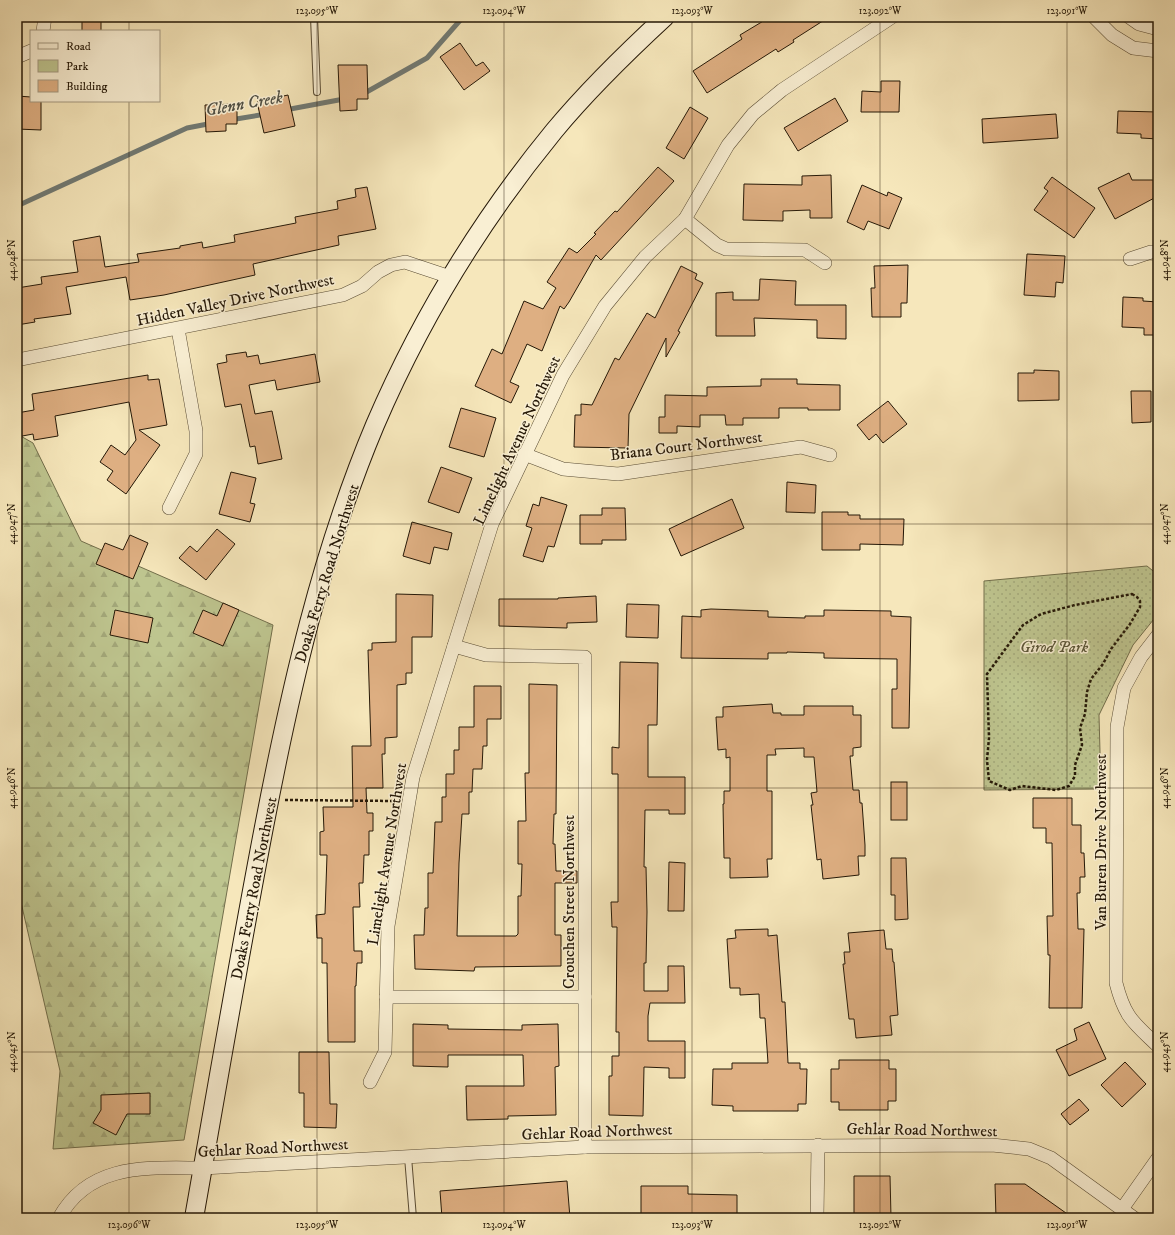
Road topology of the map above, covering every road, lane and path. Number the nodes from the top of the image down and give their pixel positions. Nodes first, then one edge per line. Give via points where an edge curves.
1 (45, 17) edge
2 (314, 17) edge
3 (664, 17) edge
4 (892, 17) edge
5 (1094, 17) edge
6 (1129, 17) edge
7 (1158, 29) edge
8 (44, 30) edge
9 (30, 51) edge
10 (1158, 51) edge
11 (17, 57) edge
12 (317, 92) dead end
13 (685, 219) junction
14 (1158, 252) edge
15 (1130, 259) dead end
16 (825, 263) dead end
17 (450, 277) junction
18 (178, 329) junction
19 (17, 360) edge
20 (524, 454) junction
21 (830, 455) dead end
22 (169, 508) dead end
23 (1132, 594) joint
24 (1158, 635) edge
25 (454, 646) junction
26 (269, 799) junction
27 (408, 801) junction
28 (585, 997) junction
29 (386, 998) junction
30 (1158, 1046) edge
31 (370, 1082) dead end
32 (818, 1145) junction
33 (585, 1147) junction
34 (408, 1156) junction
35 (1158, 1158) edge
36 (203, 1168) junction
37 (1122, 1209) junction
38 (59, 1218) edge
39 (194, 1218) edge
40 (413, 1218) edge
41 (817, 1218) edge
42 (1134, 1218) edge

1 - 8 street
2 - 12 lane
3 - 17 main road, Doaks Ferry Road Northwest via 595,85 554,131 490,217
4 - 13 street, Limelight Avenue Northwest via 782,90 753,114 728,145
5 - 10 street via 1112,35 1133,48
6 - 7 street via 1139,24
9 - 11 street
13 - 16 street via 717,245 726,249 805,250
13 - 20 street, Limelight Avenue Northwest via 645,257 605,306 562,375
14 - 15 street
17 - 18 street, Hidden Valley Drive Northwest via 405,262 392,264 362,286 343,295
17 - 26 main road, Doaks Ferry Road Northwest via 395,382 350,490 293,684
18 - 19 street, Hidden Valley Drive Northwest
18 - 22 street via 196,431 196,454
20 - 21 street, Briana Court Northwest via 562,470 618,474 801,447
20 - 25 street, Limelight Avenue Northwest via 492,524
23 - 23 path via 1041,614 1023,624 987,674 988,781 1010,790 1022,786 1044,790 1069,786 1075,776 1075,765 1082,745 1080,728 1091,679 1140,607 1137,596
24 - 30 street, Van Buren Drive Northwest via 1141,657 1124,688 1117,727 1116,935 1116,983 1122,1004 1130,1020
25 - 27 street, Limelight Avenue Northwest
25 - 28 street, Crouchen Street Northwest via 486,655 585,657
26 - 27 path
26 - 36 main road, Doaks Ferry Road Northwest
27 - 29 street, Limelight Avenue Northwest via 388,926
28 - 29 street
28 - 33 street, Crouchen Street Northwest
29 - 31 street, Limelight Avenue Northwest via 385,1052
32 - 33 street, Gehlar Road Northwest
32 - 37 street, Gehlar Road Northwest via 992,1145 1029,1149 1051,1158
32 - 41 street
33 - 34 street, Gehlar Road Northwest
34 - 36 street, Gehlar Road Northwest
34 - 40 lane
35 - 37 street
36 - 38 street, Gehlar Road Northwest via 148,1168 117,1172 96,1180 80,1191
36 - 39 main road, Doaks Ferry Road Northwest
37 - 42 street, Gehlar Road Northwest

